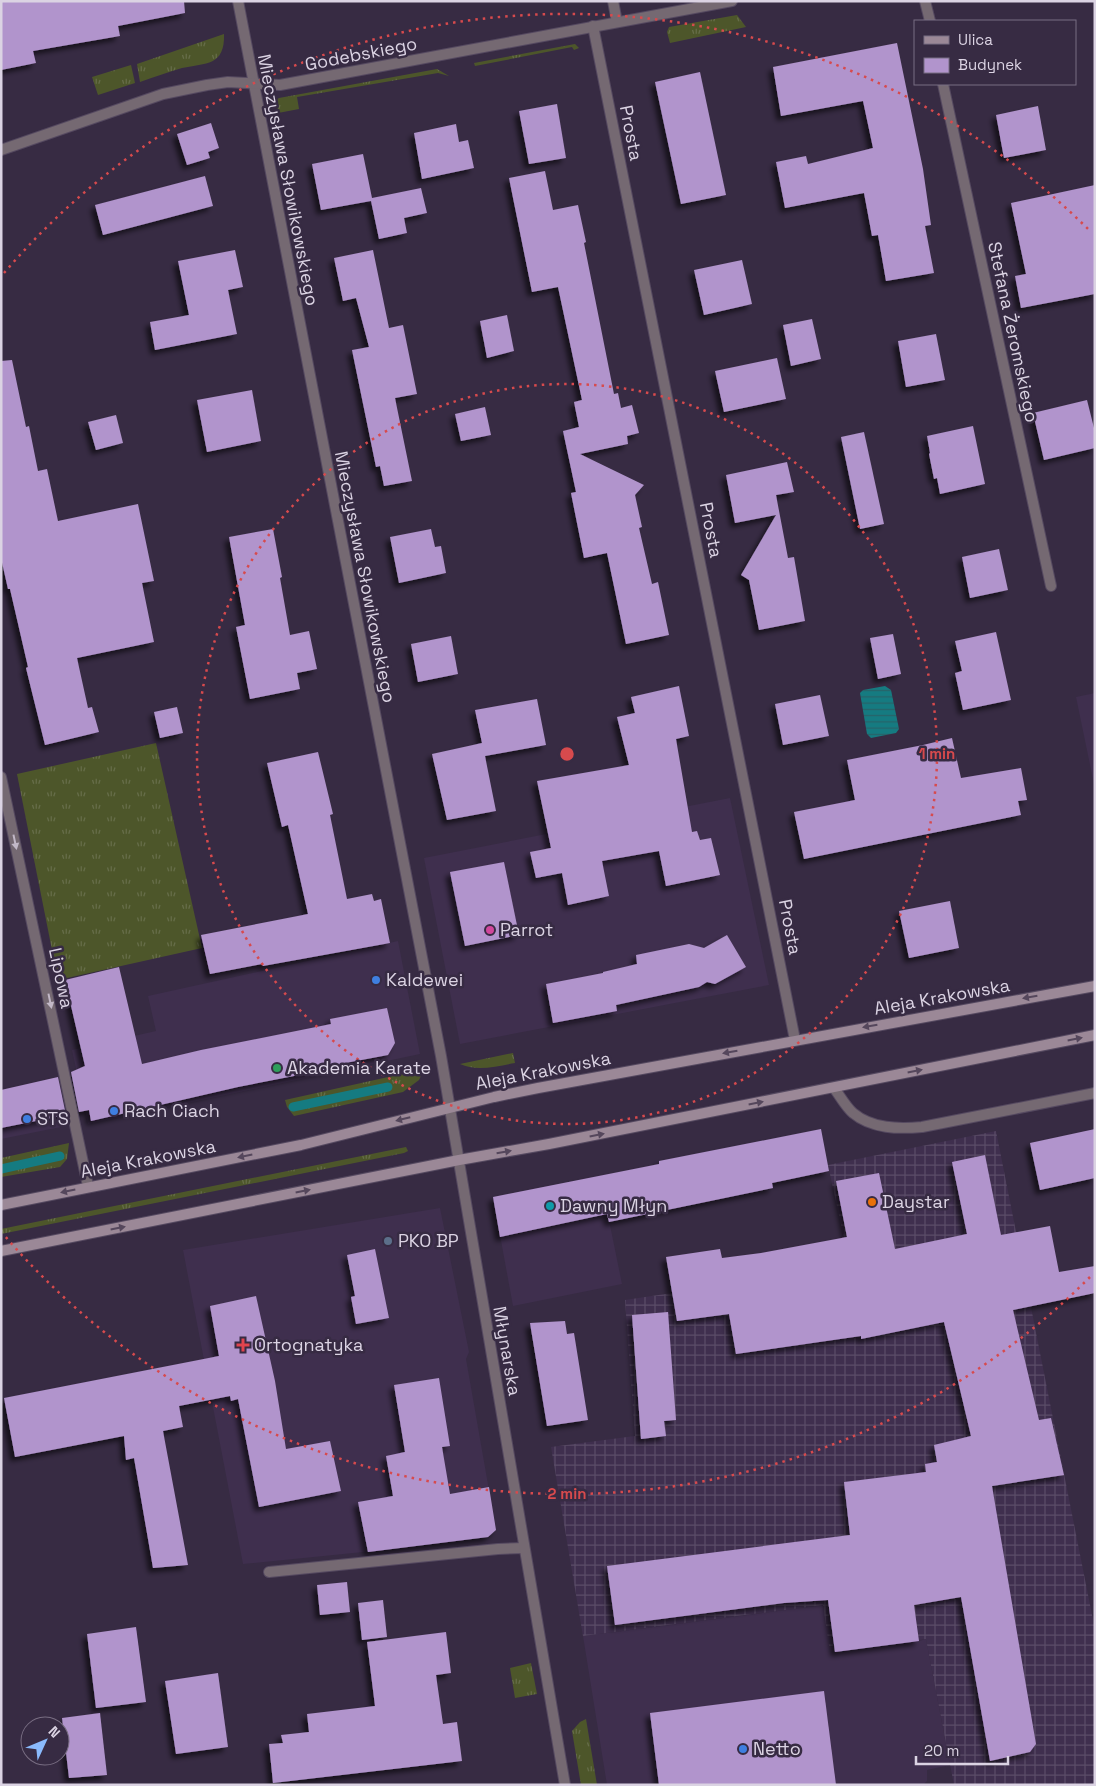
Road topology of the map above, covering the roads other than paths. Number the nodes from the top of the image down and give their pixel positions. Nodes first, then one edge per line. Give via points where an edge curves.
1 (238, 1) edge
2 (613, 1) edge
3 (732, 1) edge
4 (925, 1) edge
5 (930, 20) edge
6 (617, 22) junction
7 (593, 26) junction
8 (253, 84) junction
9 (943, 85) edge
10 (1, 150) edge
11 (1051, 586) dead end
12 (1, 777) edge
13 (1095, 986) edge
14 (1095, 1035) edge
15 (795, 1040) junction
16 (834, 1088) junction
17 (1095, 1093) edge
18 (450, 1107) junction
19 (459, 1160) junction
20 (88, 1186) junction
21 (1, 1204) edge
22 (1, 1251) edge
23 (524, 1548) junction
24 (270, 1572) dead end
25 (565, 1785) edge

1 - 8 street, Mieczysława Słowikowskiego
2 - 6 street
3 - 6 street, Godebskiego
4 - 5 street
6 - 7 street, Godebskiego
7 - 8 street, Godebskiego via 280,85
7 - 15 street, Prosta
8 - 10 street, Godebskiego via 216,83 163,94
8 - 18 street, Mieczysława Słowikowskiego
9 - 11 street, Stefana Żeromskiego
12 -> 20 street, Lipowa
13 -> 15 main road, Aleja Krakowska
16 -> 14 main road
15 -> 18 main road, Aleja Krakowska
16 - 17 street via 853,1113 871,1124 902,1129
19 -> 16 main road
18 - 19 street, Mieczysława Słowikowskiego
18 -> 20 main road, Aleja Krakowska via 300,1145
22 -> 19 main road
19 - 23 street, Młynarska
20 -> 21 main road, Aleja Krakowska
23 - 24 street
23 - 25 street, Młynarska

